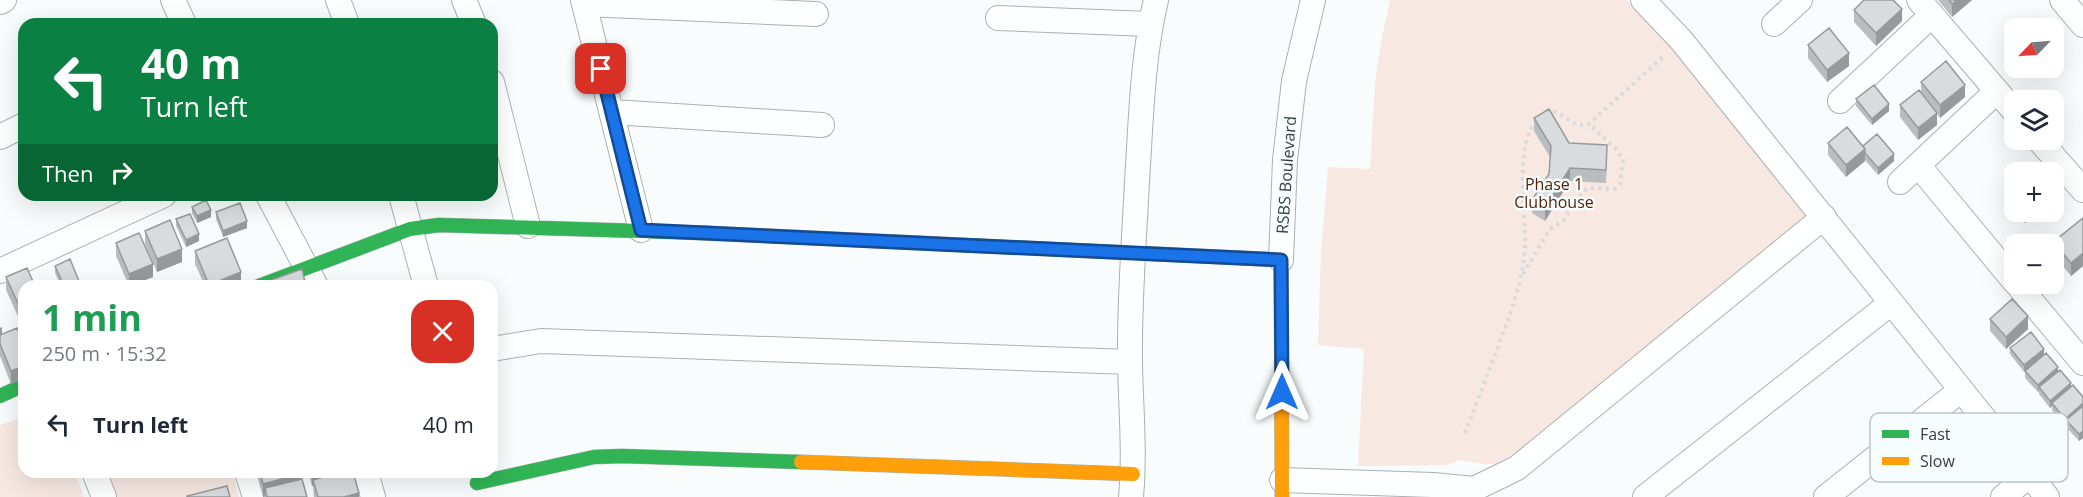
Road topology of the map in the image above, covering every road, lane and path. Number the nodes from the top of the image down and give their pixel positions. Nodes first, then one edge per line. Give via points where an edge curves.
1 (4, 0) edge
2 (173, 0) edge
3 (338, 0) edge
4 (464, 0) edge
5 (1156, 0) edge
6 (1313, 0) edge
7 (1643, 0) edge
8 (1800, 0) edge
9 (2062, 0) edge
10 (0, 2) edge
11 (584, 2) edge
12 (1926, 8) edge
13 (816, 14) dead end
14 (181, 18) edge
15 (345, 18) edge
16 (472, 18) edge
17 (998, 18) dead end
18 (1150, 24) junction
19 (1774, 24) dead end
20 (2083, 25) edge
21 (1681, 40) junction
22 (1997, 91) junction
23 (2004, 99) edge
24 (1840, 101) dead end
25 (498, 106) edge
26 (612, 112) junction
27 (1589, 124) junction
28 (822, 125) dead end
29 (18, 128) edge
30 (0, 137) edge
31 (2048, 150) edge
32 (1918, 165) junction
33 (1900, 182) dead end
34 (2083, 190) edge
35 (151, 201) edge
36 (271, 201) edge
37 (403, 201) edge
38 (1824, 217) junction
39 (528, 226) junction
40 (410, 229) junction
41 (641, 230) junction
42 (1134, 252) junction
43 (1281, 260) junction
44 (2004, 269) edge
45 (0, 271) edge
46 (312, 277) edge
47 (1521, 277) junction
48 (294, 280) edge
49 (424, 280) edge
50 (2025, 294) edge
51 (1891, 303) junction
52 (498, 348) edge
53 (1130, 362) junction
54 (2083, 363) edge
55 (18, 388) edge
56 (1960, 390) junction
57 (0, 396) edge
58 (1931, 413) edge
59 (1979, 413) edge
60 (1465, 433) dead end
61 (1870, 462) edge
62 (96, 478) edge
63 (249, 478) edge
64 (368, 478) edge
65 (2021, 482) edge
66 (2035, 482) edge
67 (478, 484) edge
68 (1132, 486) edge
69 (1282, 488) edge
70 (1433, 491) edge
71 (104, 497) edge
72 (255, 497) edge
73 (373, 497) edge
74 (1646, 497) edge
75 (1826, 497) edge
76 (2003, 497) edge
77 (2047, 497) edge

1 - 10 street
2 - 14 street
3 - 15 street
4 - 16 street
5 - 18 street
6 - 43 street, RSBS Boulevard via 1294,81 1285,160
7 - 21 street
8 - 19 street
9 - 20 street
11 - 13 street
11 - 26 street
12 - 22 street
12 - 24 street
17 - 18 street
18 - 42 street
21 - 27 path
21 - 38 street
22 - 23 street
22 - 32 street
25 - 39 street
26 - 28 street
26 - 41 street
27 - 47 path via 1570,123 1555,112 1536,122 1529,131 1525,145 1525,246
27 - 47 path via 1623,160 1620,184 1615,189 1583,191 1563,221 1550,229
29 - 30 street
31 - 34 street
32 - 33 street
32 - 44 street
35 - 45 street
36 - 46 street
37 - 40 street
38 - 51 street
38 - 70 street via 1517,468 1474,489
39 - 40 street via 439,225
39 - 41 street
40 - 46 street
40 - 49 street
41 - 42 street
42 - 43 street
42 - 53 street
43 - 69 street, RSBS Boulevard
46 - 48 street
47 - 60 path
50 - 54 street
51 - 56 street
51 - 74 street
52 - 53 street via 541,341
53 - 68 street
55 - 57 street
56 - 58 street
56 - 59 street
61 - 75 street
62 - 71 street
63 - 72 street
64 - 73 street
65 - 76 street
66 - 77 street
67 - 68 street via 594,457 622,456
69 - 70 street

